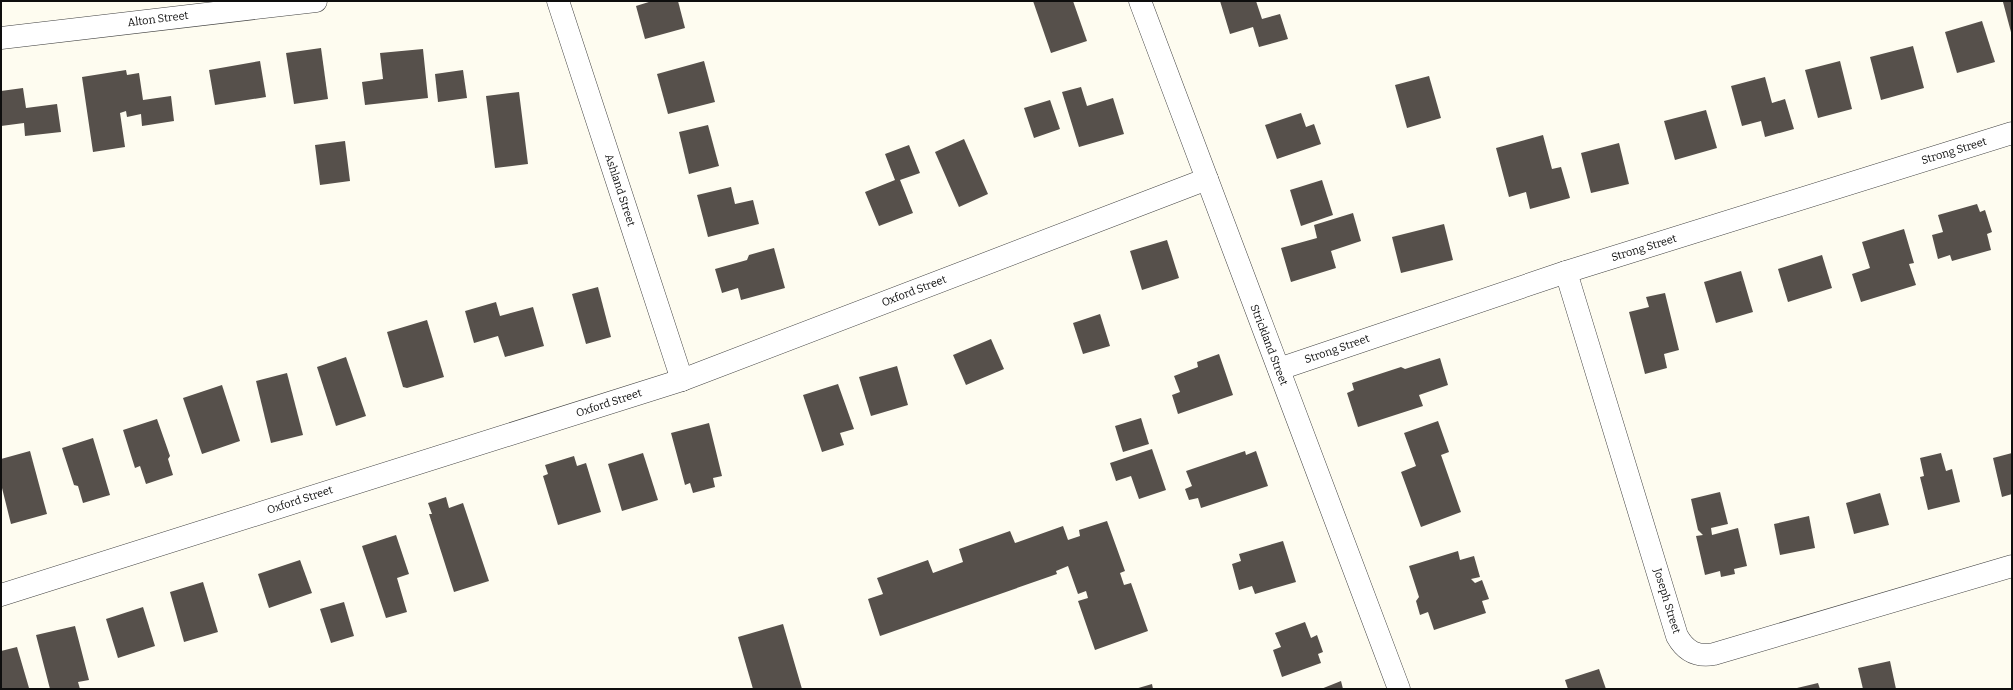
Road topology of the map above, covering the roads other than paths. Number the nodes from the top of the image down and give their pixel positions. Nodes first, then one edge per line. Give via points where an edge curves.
1 (316, 1) edge
2 (558, 1) edge
3 (1140, 1) edge
4 (1, 38) edge
5 (2012, 133) edge
6 (1207, 179) junction
7 (1566, 272) junction
8 (1279, 369) junction
9 (682, 380) junction
10 (2012, 566) edge
11 (1, 594) edge
12 (1399, 689) edge

1 - 4 street, Alton Street
2 - 9 street, Ashland Street
3 - 6 street, Strickland Street
5 - 7 street, Strong Street
6 - 8 street, Strickland Street
6 - 9 street, Oxford Street
7 - 8 street, Strong Street
7 - 10 street, Joseph Street via 1677,636 1688,651 1697,655 1714,654
8 - 12 street, Strickland Street
9 - 11 street, Oxford Street

